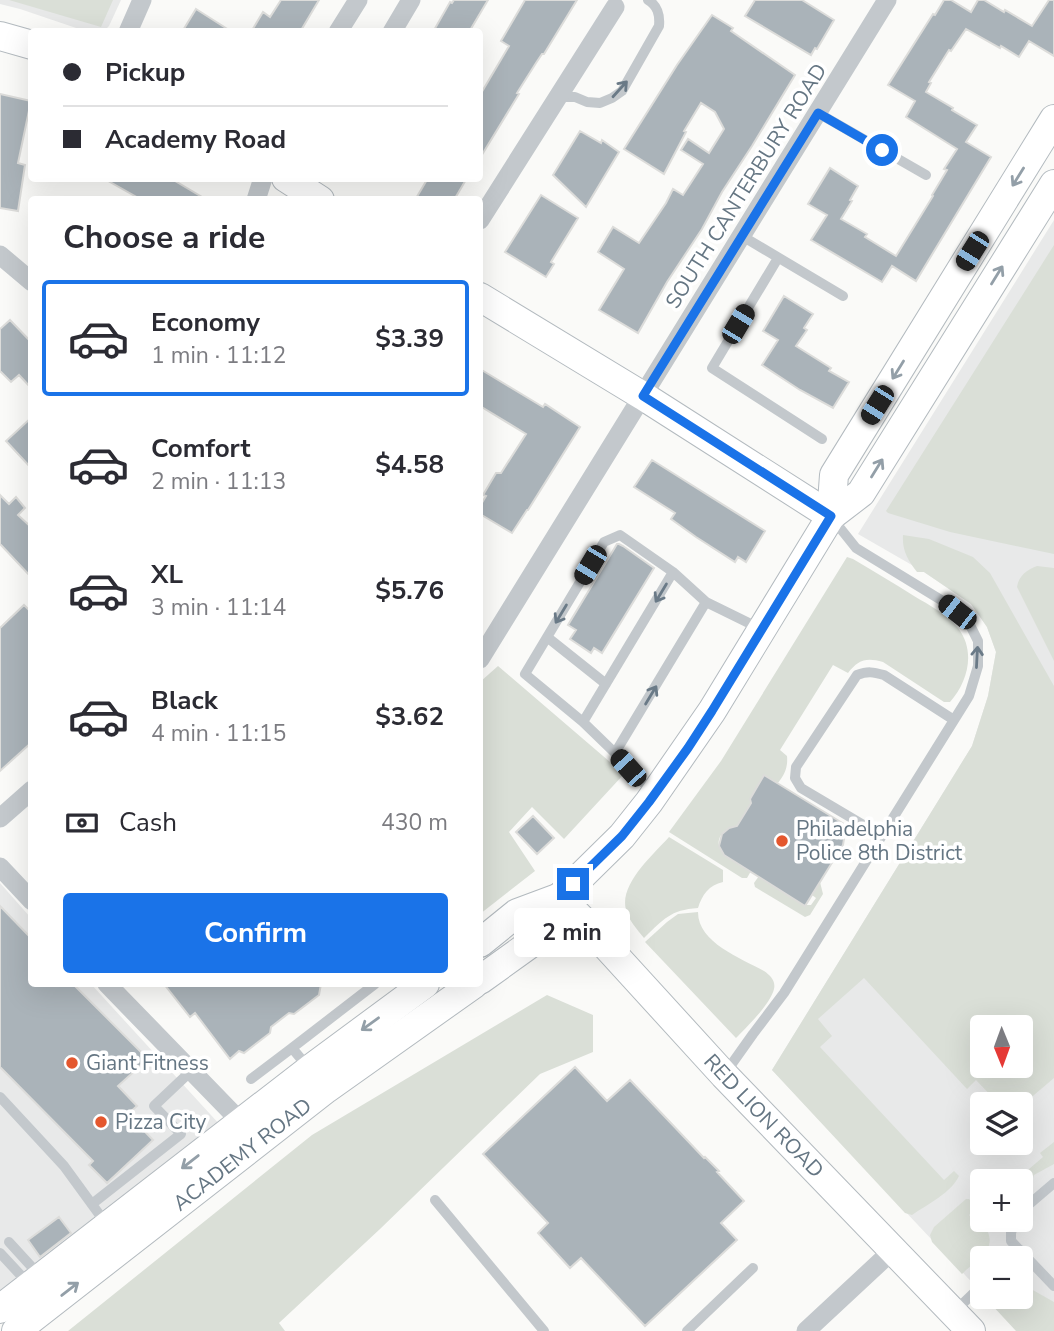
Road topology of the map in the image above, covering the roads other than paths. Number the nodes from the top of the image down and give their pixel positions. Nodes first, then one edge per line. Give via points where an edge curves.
1 (142, 0) edge
2 (358, 0) edge
3 (411, 0) edge
4 (648, 0) edge
5 (880, 3) edge
6 (618, 4) edge
7 (130, 28) edge
8 (340, 28) edge
9 (394, 28) edge
10 (0, 36) edge
11 (28, 44) edge
12 (558, 97) junction
13 (818, 113) junction
14 (1054, 119) edge
15 (926, 175) dead end
16 (292, 182) edge
17 (1054, 184) edge
18 (314, 196) edge
19 (483, 215) edge
20 (742, 236) junction
21 (0, 254) edge
22 (778, 258) junction
23 (28, 278) edge
24 (843, 296) dead end
25 (483, 300) edge
26 (643, 396) junction
27 (822, 439) dead end
28 (831, 516) junction
29 (673, 572) junction
30 (706, 602) junction
31 (762, 629) junction
32 (547, 637) junction
33 (483, 653) edge
34 (606, 684) junction
35 (954, 720) junction
36 (583, 722) junction
37 (615, 754) junction
38 (656, 792) junction
39 (28, 794) edge
40 (0, 818) edge
41 (882, 836) junction
42 (0, 867) edge
43 (28, 897) edge
44 (560, 897) junction
45 (483, 941) edge
46 (483, 978) edge
47 (110, 987) edge
48 (373, 987) edge
49 (421, 987) edge
50 (468, 987) edge
51 (309, 1069) junction
52 (191, 1071) junction
53 (724, 1075) junction
54 (251, 1079) dead end
55 (0, 1097) edge
56 (248, 1133) junction
57 (1054, 1183) edge
58 (435, 1200) dead end
59 (1033, 1201) edge
60 (100, 1215) junction
61 (9, 1242) dead end
62 (892, 1251) junction
63 (0, 1252) edge
64 (1033, 1264) edge
65 (754, 1268) dead end
66 (36, 1281) junction
67 (1054, 1286) edge
68 (0, 1309) edge
69 (962, 1322) edge
70 (16, 1331) edge
71 (544, 1331) edge
72 (687, 1331) edge
73 (806, 1331) edge

1 - 7 street
2 - 8 street
3 - 9 street
12 -> 4 lane via 600,103 622,90 660,26 657,9
5 - 13 street, SOUTH CANTERBURY ROAD
6 - 12 street
10 - 11 main road
12 - 19 street
13 - 15 lane
13 - 20 street, SOUTH CANTERBURY ROAD
14 -> 28 main road via 834,475
16 - 18 main road
28 -> 17 main road via 861,493
20 - 22 lane
20 - 26 street, SOUTH CANTERBURY ROAD
21 - 23 street
22 - 24 lane
22 - 27 lane via 712,368
25 - 26 main road
26 - 28 main road
26 - 33 street, SOUTH CANTERBURY ROAD
28 - 31 main road
35 -> 28 lane via 969,696 978,666 978,641 968,621 856,548
29 - 30 lane
29 -> 32 lane via 620,535 604,542
29 -> 34 lane
30 - 31 lane
37 -> 30 lane
31 - 38 main road
32 - 34 lane
32 - 36 lane via 525,674
34 - 36 lane
35 - 41 lane
35 - 41 lane via 884,676 865,672 857,675 796,767 795,779 801,788
36 - 37 lane
37 - 38 lane
38 - 44 main road via 622,836
39 - 40 street
41 - 53 lane via 784,993
42 - 43 street
44 - 45 main road via 517,913
44 - 46 main road via 537,939
44 - 53 main road, RED LION ROAD
47 - 52 street
48 - 51 lane
49 -> 51 main road, ACADEMY ROAD
50 - 51 main road, ACADEMY ROAD
51 - 54 lane
51 - 56 main road, ACADEMY ROAD
52 - 56 street
52 - 60 lane via 154,1106 181,1134
53 - 62 main road, RED LION ROAD
55 - 60 lane via 64,1166
56 -> 60 main road, ACADEMY ROAD
70 -> 56 main road, ACADEMY ROAD
57 - 59 lane
58 - 71 lane
60 - 66 main road, ACADEMY ROAD
61 - 66 lane
62 - 69 main road, RED LION ROAD
62 - 73 street
63 - 66 lane
64 - 67 lane
65 - 72 lane
66 - 68 main road, ACADEMY ROAD

